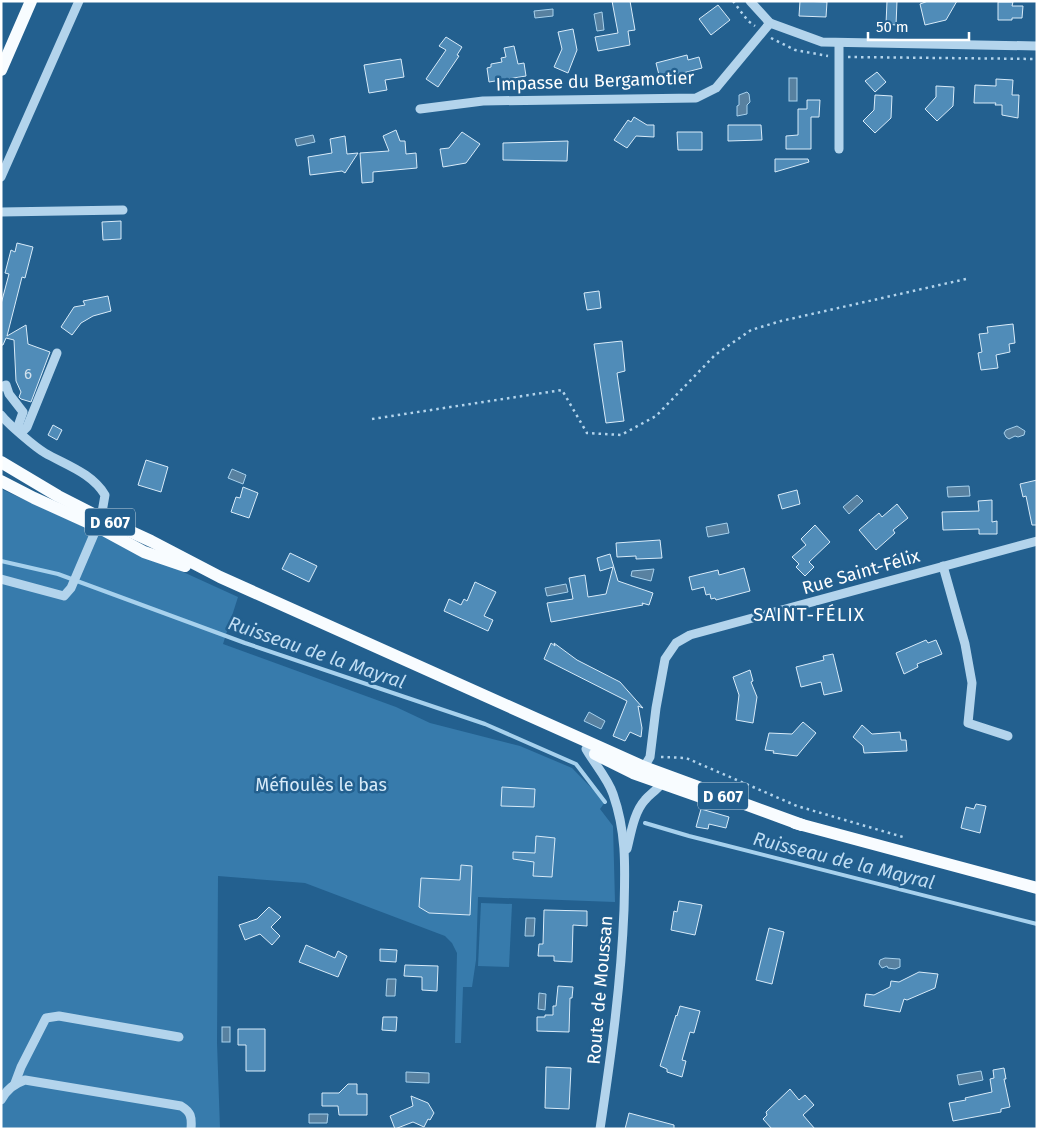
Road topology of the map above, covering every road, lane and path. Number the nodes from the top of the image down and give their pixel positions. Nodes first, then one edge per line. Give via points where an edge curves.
1 (32, 1) edge
2 (79, 1) edge
3 (750, 1) edge
4 (770, 23) junction
5 (839, 44) junction
6 (1037, 46) edge
7 (1, 70) edge
8 (420, 108) dead end
9 (839, 149) dead end
10 (1, 177) edge
11 (123, 210) dead end
12 (1, 212) edge
13 (966, 279) dead end
14 (57, 353) dead end
15 (1, 387) edge
16 (1, 415) edge
17 (372, 419) dead end
18 (19, 431) junction
19 (1, 462) edge
20 (1, 480) edge
21 (99, 522) junction
22 (1037, 541) edge
23 (943, 566) junction
24 (1, 579) edge
25 (498, 702) junction
26 (1008, 736) dead end
27 (586, 749) junction
28 (647, 762) junction
29 (662, 783) junction
30 (802, 825) junction
31 (910, 839) dead end
32 (626, 854) junction
33 (1037, 888) edge
34 (179, 1037) dead end
35 (15, 1083) junction
36 (1, 1100) edge
37 (191, 1129) edge
38 (600, 1129) edge

1 - 7 main road
2 - 10 street
3 - 4 street
4 - 5 street via 822,42
4 - 8 street, Impasse du Bergamotier via 716,88 696,98 483,101
5 - 6 street
5 - 9 street
11 - 12 street
13 - 17 path via 751,330 715,355 656,416 621,435 587,432 562,390
14 - 18 street via 27,427
15 - 18 street via 6,385 23,412
16 - 18 street
18 - 21 street via 43,451 83,473 101,488 105,495
19 - 21 main road, D 607
20 - 21 main road, D 607 via 34,498
21 - 24 street via 71,588 64,596
21 - 25 main road, D 607 via 150,541 220,577
22 - 23 street, Rue Saint-Félix
23 - 26 street via 965,644 972,683 968,723
23 - 28 street, Rue Saint-Félix via 690,635 676,643 665,659
25 - 27 main road, D 607
25 - 28 main road, D 607
27 - 29 main road, D 607
27 - 32 street via 612,792
28 - 30 main road, D 607
28 - 31 path via 686,758 797,806
29 - 30 main road, D 607 via 715,802
29 - 32 street via 637,812
30 - 33 main road, D 607
32 - 38 street, Route de Moussan via 622,960
34 - 35 street via 59,1016 46,1018
35 - 36 street
35 - 37 street via 26,1080 181,1106 192,1118

